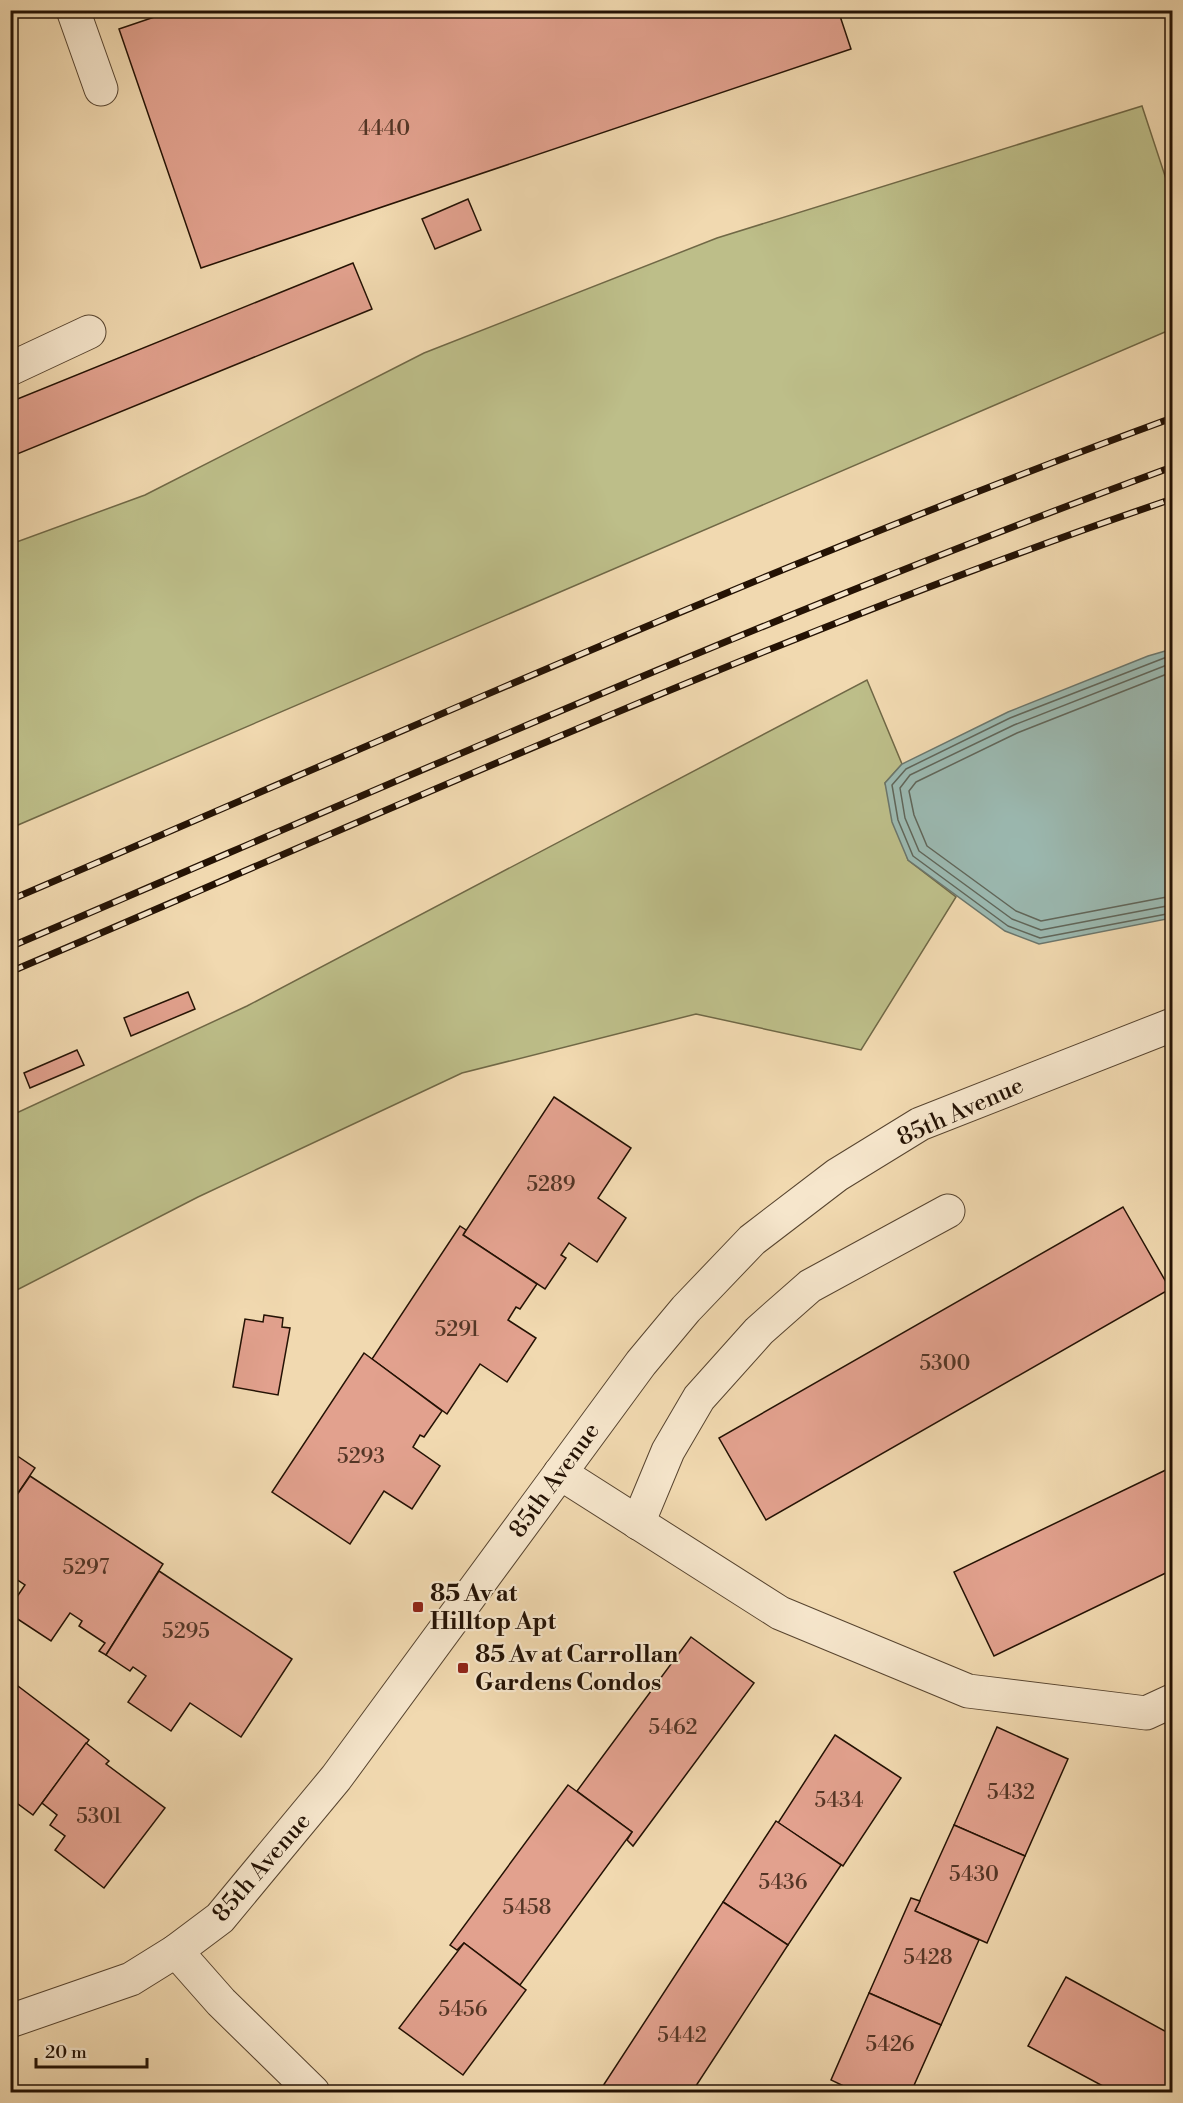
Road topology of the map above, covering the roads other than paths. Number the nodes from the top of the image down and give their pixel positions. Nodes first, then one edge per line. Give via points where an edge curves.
1 (73, 10) edge
2 (101, 89) dead end
3 (88, 332) dead end
4 (10, 369) edge
5 (1173, 1025) edge
6 (948, 1211) dead end
7 (560, 1473) junction
8 (638, 1523) junction
9 (1173, 1701) edge
10 (176, 1951) junction
11 (10, 2021) edge
12 (313, 2092) edge

1 - 2 street
3 - 4 street
5 - 7 street, 85th Avenue via 920,1124 837,1175 752,1240 686,1309
6 - 8 street via 810,1286 759,1331 699,1398 668,1451
7 - 8 street
7 - 10 street, 85th Avenue via 336,1778 220,1918
8 - 9 street via 780,1613 968,1691 1146,1713
10 - 11 street, 85th Avenue via 131,1979
10 - 12 street via 221,2002

